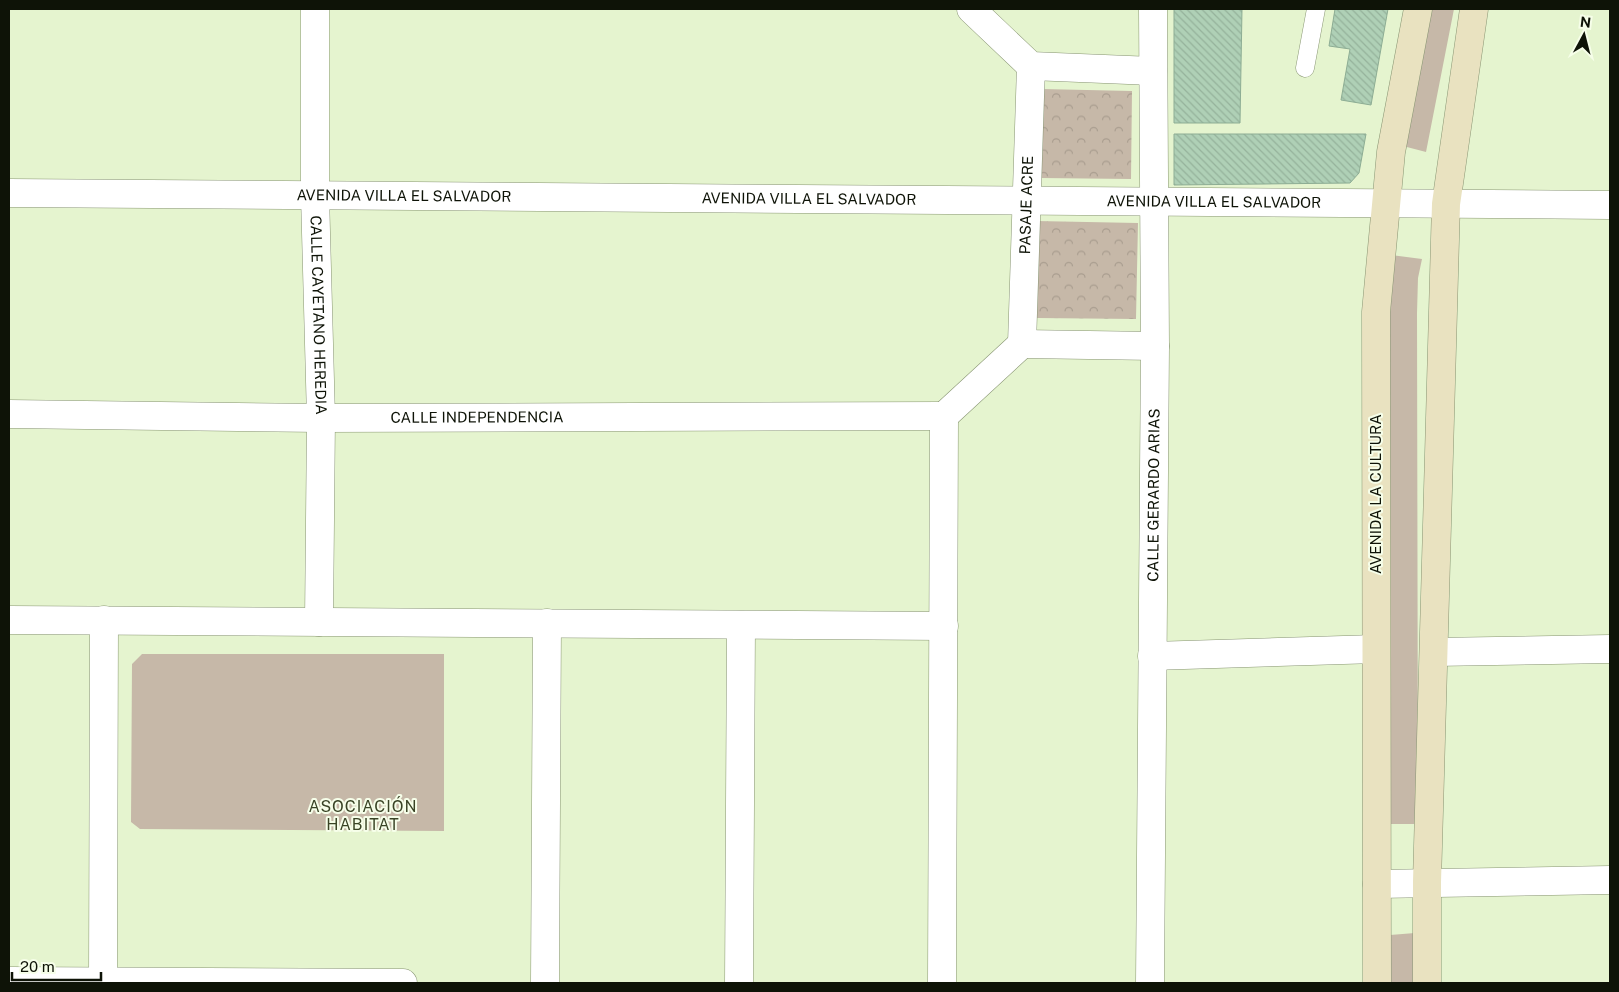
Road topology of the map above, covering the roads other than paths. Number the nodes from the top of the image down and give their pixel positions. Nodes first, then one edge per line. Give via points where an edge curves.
1 (314, 9) edge
2 (971, 9) edge
3 (1153, 9) edge
4 (1316, 9) edge
5 (1418, 9) edge
6 (1474, 9) edge
7 (1031, 66) junction
8 (1304, 68) dead end
9 (1153, 71) junction
10 (9, 193) edge
11 (315, 195) junction
12 (1026, 200) junction
13 (1155, 201) junction
14 (1386, 203) junction
15 (1446, 204) junction
16 (1610, 205) edge
17 (1022, 344) junction
18 (1155, 346) junction
19 (9, 414) edge
20 (944, 416) junction
21 (321, 418) junction
22 (9, 620) edge
23 (104, 620) junction
24 (319, 622) junction
25 (547, 623) junction
26 (741, 624) junction
27 (944, 626) junction
28 (1376, 649) junction
29 (1610, 649) edge
30 (1434, 652) junction
31 (1152, 656) junction
32 (1610, 880) edge
33 (1427, 882) junction
34 (1377, 884) junction
35 (9, 980) edge
36 (103, 982) edge
37 (325, 983) edge
38 (403, 983) edge
39 (545, 983) edge
40 (740, 983) edge
41 (942, 983) edge
42 (1150, 983) edge
43 (1377, 983) edge
44 (1427, 983) edge

1 - 11 street, CALLE CAYETANO HEREDIA
2 - 7 street
3 - 9 street, CALLE GERARDO ARIAS
4 - 8 lane
5 - 14 main road, AVENIDA LA CULTURA via 1391,152
6 - 15 main road
7 - 9 street
7 - 12 street, PASAJE ACRE
9 - 13 street, CALLE GERARDO ARIAS
10 - 11 street, AVENIDA VILLA EL SALVADOR
11 - 12 street, AVENIDA VILLA EL SALVADOR
11 - 21 street, CALLE CAYETANO HEREDIA
12 - 13 street, AVENIDA VILLA EL SALVADOR
12 - 17 street, PASAJE ACRE
13 - 14 street, AVENIDA VILLA EL SALVADOR
13 - 18 street, CALLE GERARDO ARIAS
14 - 15 street, AVENIDA VILLA EL SALVADOR
14 - 28 main road, AVENIDA LA CULTURA via 1376,312
15 - 16 street, AVENIDA VILLA EL SALVADOR
15 - 30 main road
17 - 18 street
17 - 20 street
18 - 31 street, CALLE GERARDO ARIAS
19 - 21 street, CALLE INDEPENDENCIA
20 - 21 street, CALLE INDEPENDENCIA
20 - 27 street
21 - 24 street, CALLE CAYETANO HEREDIA
22 - 23 street
23 - 24 street
23 - 36 street
24 - 25 street
25 - 26 street
25 - 39 street
26 - 27 street
26 - 40 street
27 - 41 street
28 - 31 street
28 - 34 main road, AVENIDA LA CULTURA
29 - 30 street
30 - 33 main road
31 - 42 street, CALLE GERARDO ARIAS
32 - 33 street
33 - 34 street
33 - 44 main road
34 - 43 main road, AVENIDA LA CULTURA
35 - 36 street
36 - 37 street
37 - 38 street

